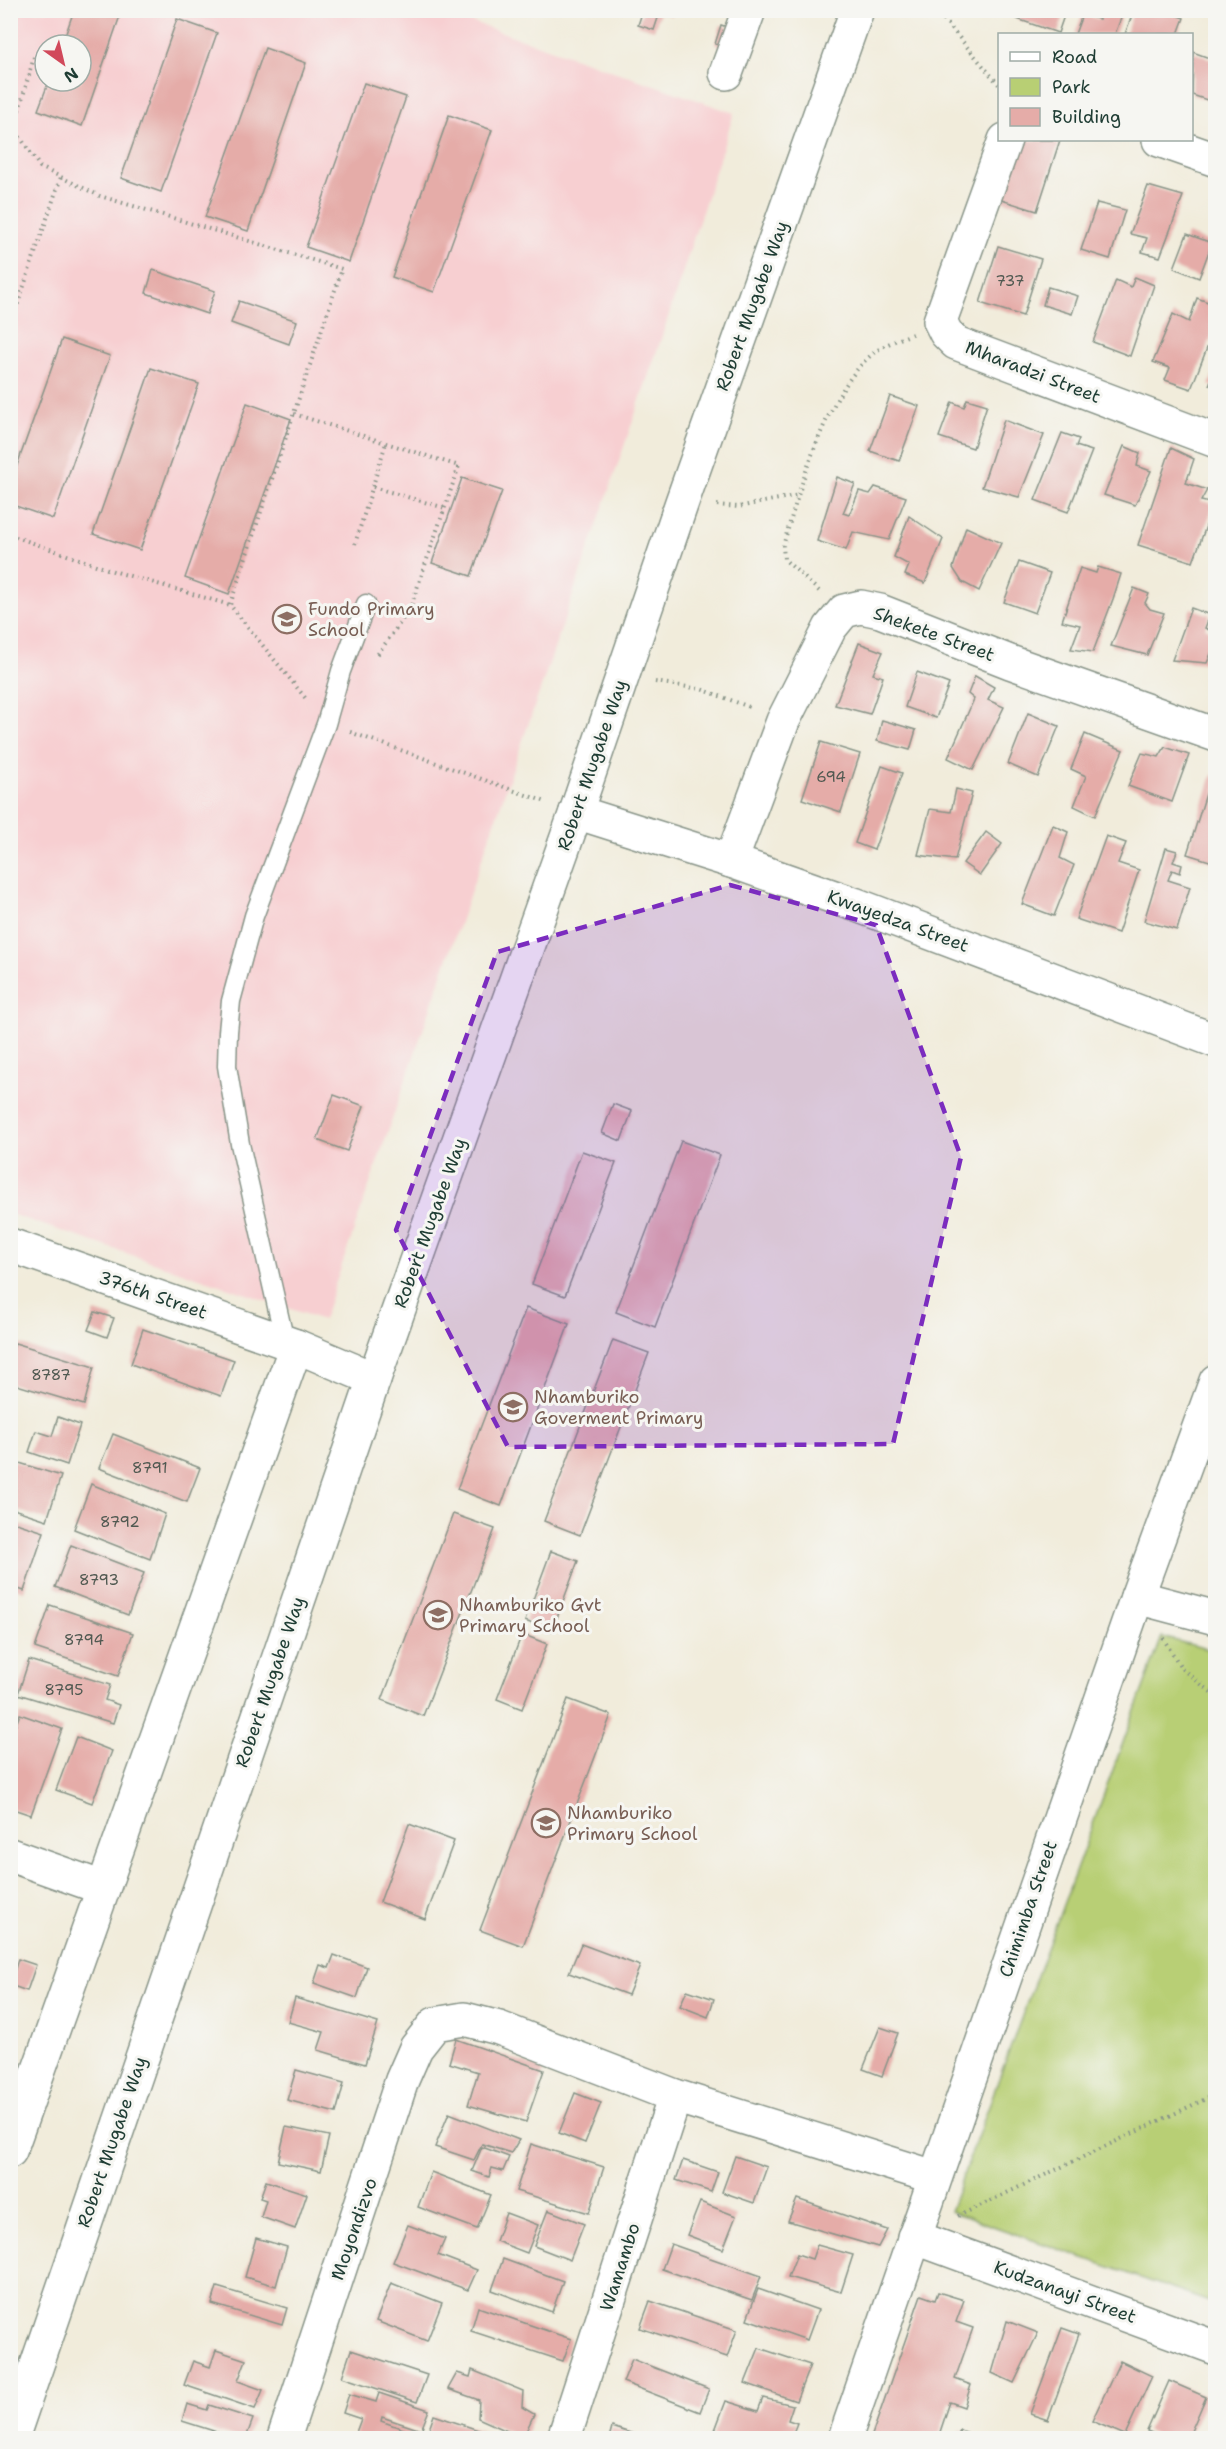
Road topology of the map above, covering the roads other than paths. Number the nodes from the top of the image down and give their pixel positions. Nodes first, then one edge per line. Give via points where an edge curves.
1 (749, 10) edge
2 (857, 10) edge
3 (726, 73) dead end
4 (1005, 141) edge
5 (1161, 141) edge
6 (1215, 160) edge
7 (1215, 441) edge
8 (366, 604) dead end
9 (1215, 735) edge
10 (576, 812) junction
11 (731, 861) junction
12 (1214, 1036) edge
13 (12, 1251) edge
14 (290, 1344) junction
15 (374, 1379) junction
16 (1215, 1381) edge
17 (1137, 1597) junction
18 (1215, 1618) edge
19 (10, 1855) edge
20 (103, 1888) junction
21 (675, 2096) junction
22 (11, 2151) edge
23 (934, 2177) junction
24 (914, 2237) junction
25 (1215, 2348) edge
26 (12, 2439) edge
27 (284, 2439) edge
28 (564, 2439) edge
29 (845, 2439) edge

1 - 3 street
2 - 10 street, Robert Mugabe Way
4 - 7 street, Mharadzi Street via 940,321 946,333 956,343
5 - 6 street
8 - 14 lane via 254,916 231,1001 227,1066 240,1144
9 - 11 street, Shekete Street via 880,611 861,607 844,611 830,627 783,721
10 - 11 street, Kwayedza Street
10 - 15 street, Robert Mugabe Way
11 - 12 street, Kwayedza Street
13 - 14 street, 376th Street
14 - 15 street, 376th Street
14 - 20 street
15 - 26 street, Robert Mugabe Way
16 - 17 street, Chimimba Street
17 - 18 street
17 - 23 street, Chimimba Street
19 - 20 street
20 - 22 street
21 - 23 street
21 - 27 street, Moyondizvo via 499,2028 464,2019 435,2024 416,2048 402,2080
21 - 28 street, Wamambo
23 - 24 street, Chimimba Street
24 - 25 street, Kudzanayi Street
24 - 29 street, Chimimba Street

